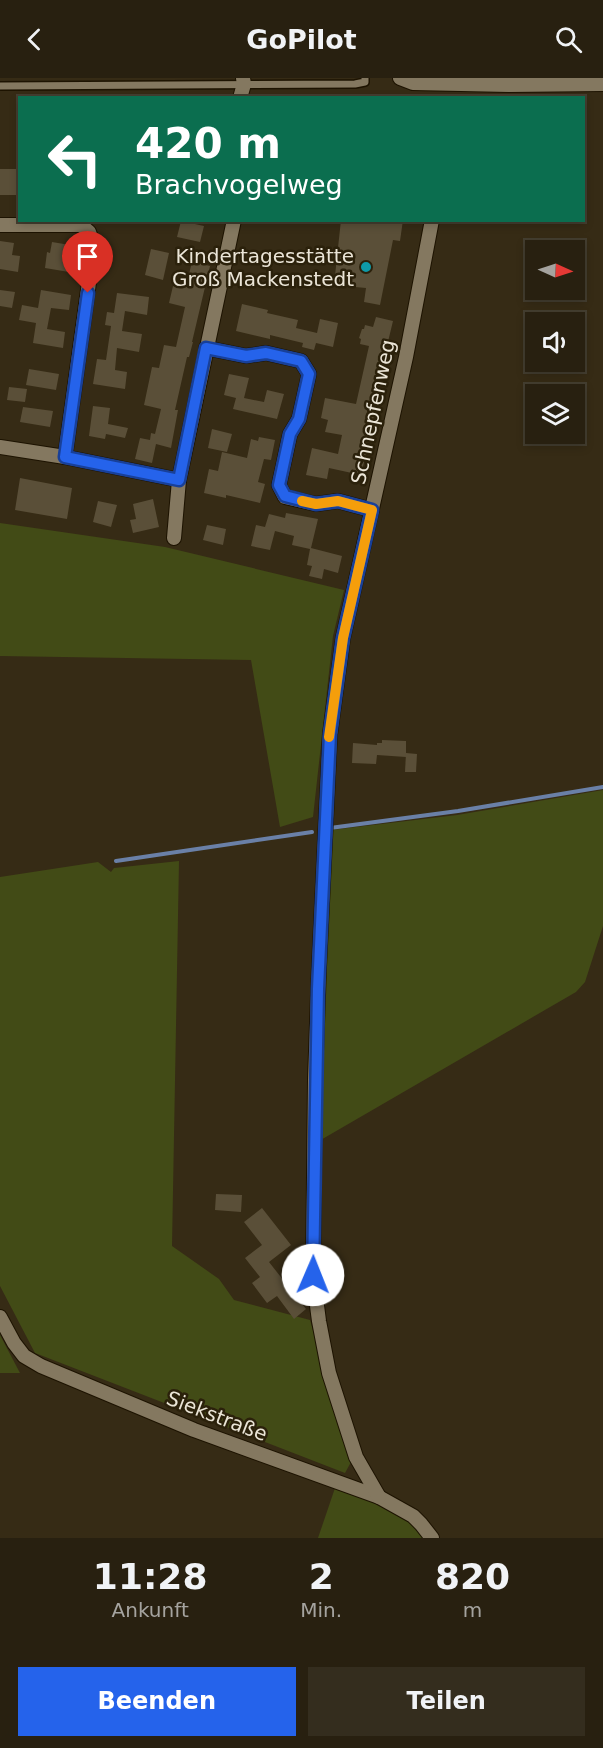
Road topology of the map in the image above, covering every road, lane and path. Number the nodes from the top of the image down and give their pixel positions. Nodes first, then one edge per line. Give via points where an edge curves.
1 (364, 78) edge
2 (400, 78) edge
3 (85, 82) edge
4 (603, 84) edge
5 (0, 86) edge
6 (242, 87) edge
7 (457, 90) edge
8 (234, 222) edge
9 (432, 222) edge
10 (0, 225) edge
11 (206, 348) junction
12 (0, 447) edge
13 (65, 457) junction
14 (179, 480) junction
15 (372, 510) junction
16 (174, 538) dead end
17 (0, 1317) edge
18 (379, 1497) junction
19 (432, 1538) edge

1 - 6 lane via 356,84
2 - 7 street
3 - 5 lane
3 - 6 lane
4 - 7 street
8 - 11 street
9 - 15 street, Schnepfenweg
10 - 13 street via 81,225 89,232 94,246
11 - 14 street
11 - 15 street via 246,356 266,353 301,361 309,374 279,485 285,496 316,504 338,501
12 - 13 street
13 - 14 street
14 - 16 street
15 - 18 street, Schnepfenweg via 343,638 330,734 318,978 313,1275 329,1373 356,1456
17 - 18 street, Siekstraße via 24,1356 42,1366 194,1430
18 - 19 street, Siekstraße via 413,1516

